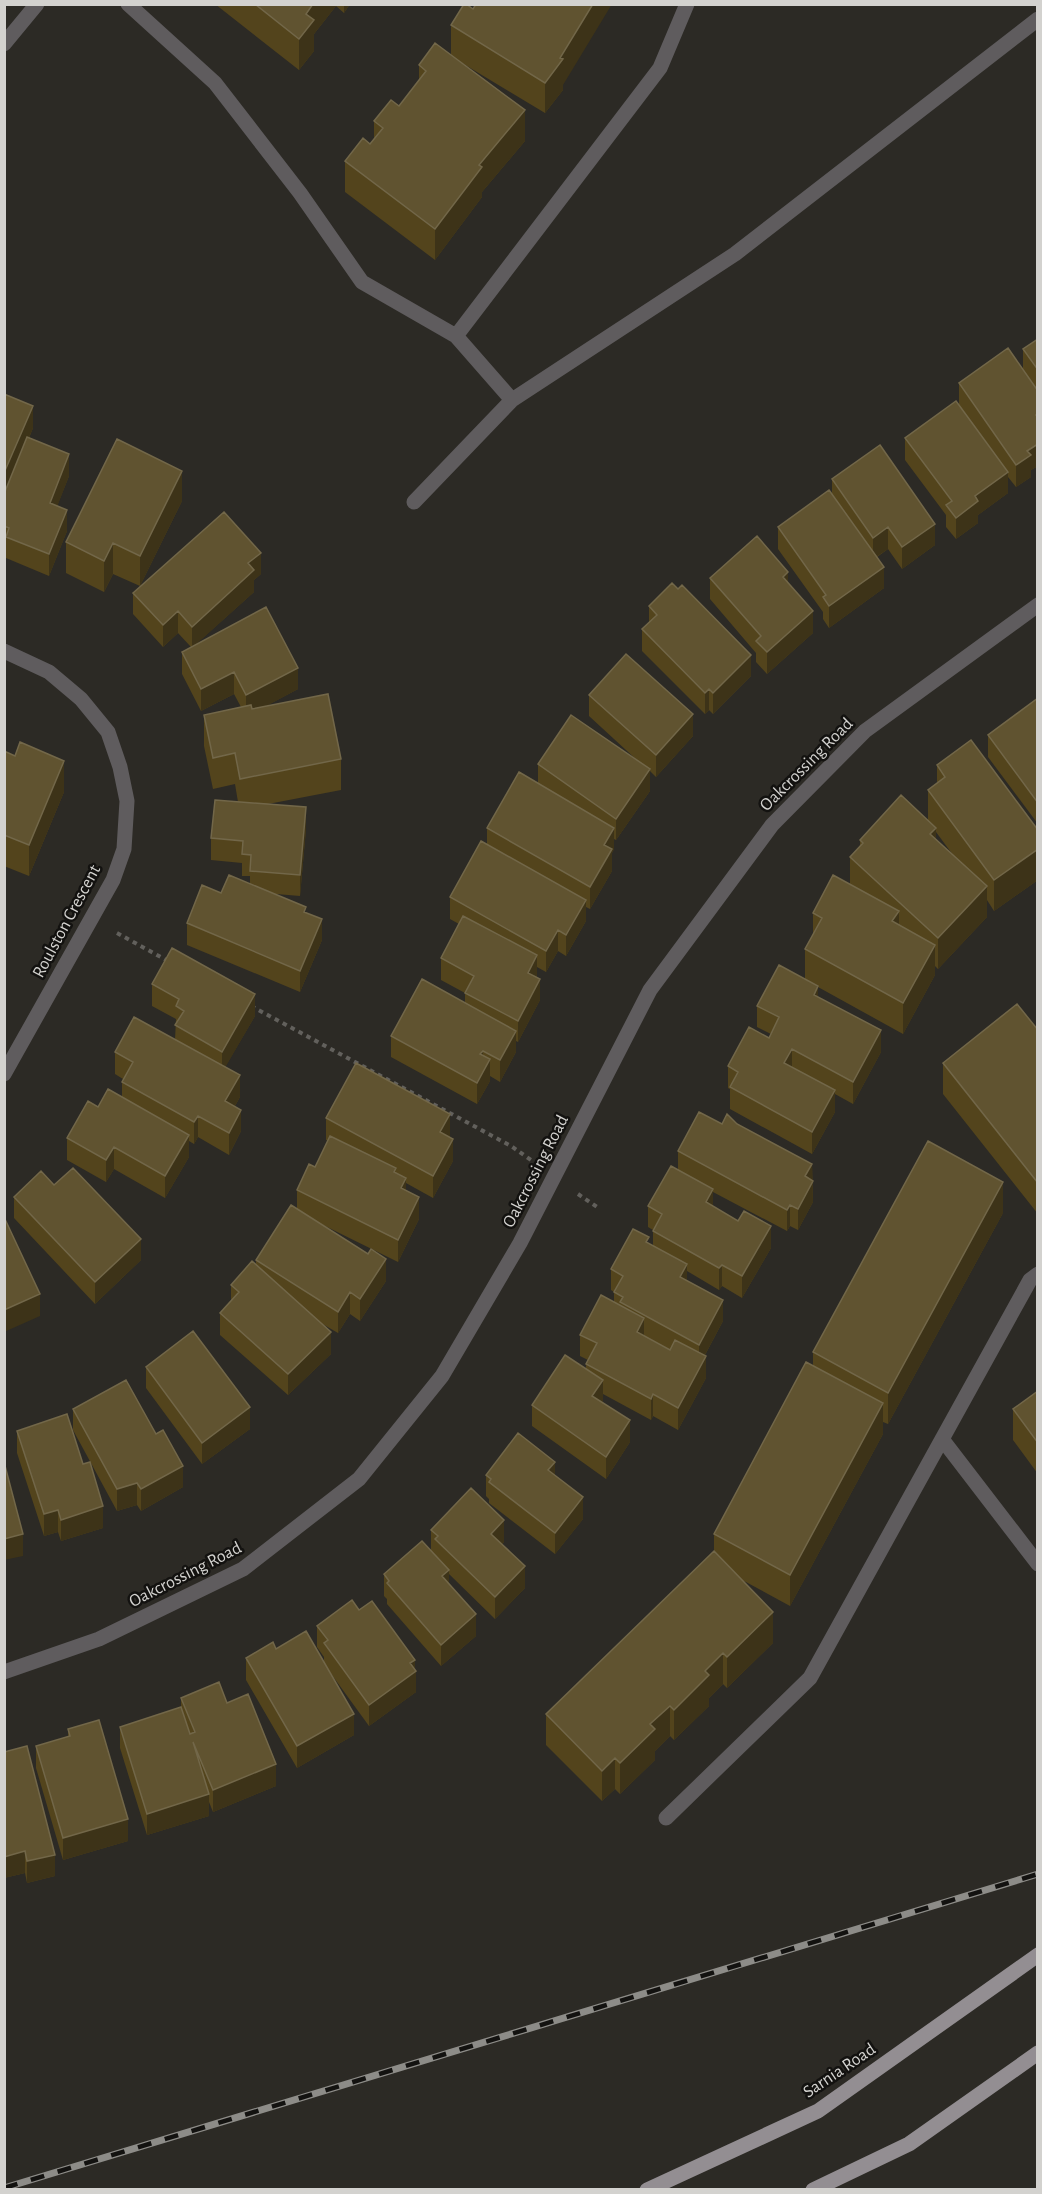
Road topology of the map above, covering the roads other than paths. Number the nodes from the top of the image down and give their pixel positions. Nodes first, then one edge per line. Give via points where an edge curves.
1 (37, 4) edge
2 (129, 4) edge
3 (687, 4) edge
4 (1038, 19) edge
5 (4, 44) edge
6 (456, 336) junction
7 (512, 400) junction
8 (414, 502) dead end
9 (1038, 605) edge
10 (4, 651) edge
11 (4, 1074) edge
12 (1038, 1274) edge
13 (942, 1439) junction
14 (1038, 1564) edge
15 (4, 1672) edge
16 (666, 1818) dead end
17 (1038, 1955) edge
18 (1038, 2053) edge
19 (647, 2190) edge
20 (813, 2190) edge

1 - 5 street
2 - 6 street via 215,82 362,282
3 - 6 street via 660,68
4 - 7 street via 735,254
6 - 7 street
7 - 8 street
9 - 15 street, Oakcrossing Road via 865,731 772,825 650,990 520,1243 442,1376 359,1479 243,1569 99,1639
10 - 11 street, Roulston Crescent via 49,672 81,699 108,732 127,801 124,849 113,880
12 - 13 street via 1030,1280
13 - 14 street
13 - 16 street via 810,1678
17 - 19 main road, Sarnia Road via 818,2111
18 - 20 main road via 909,2144

